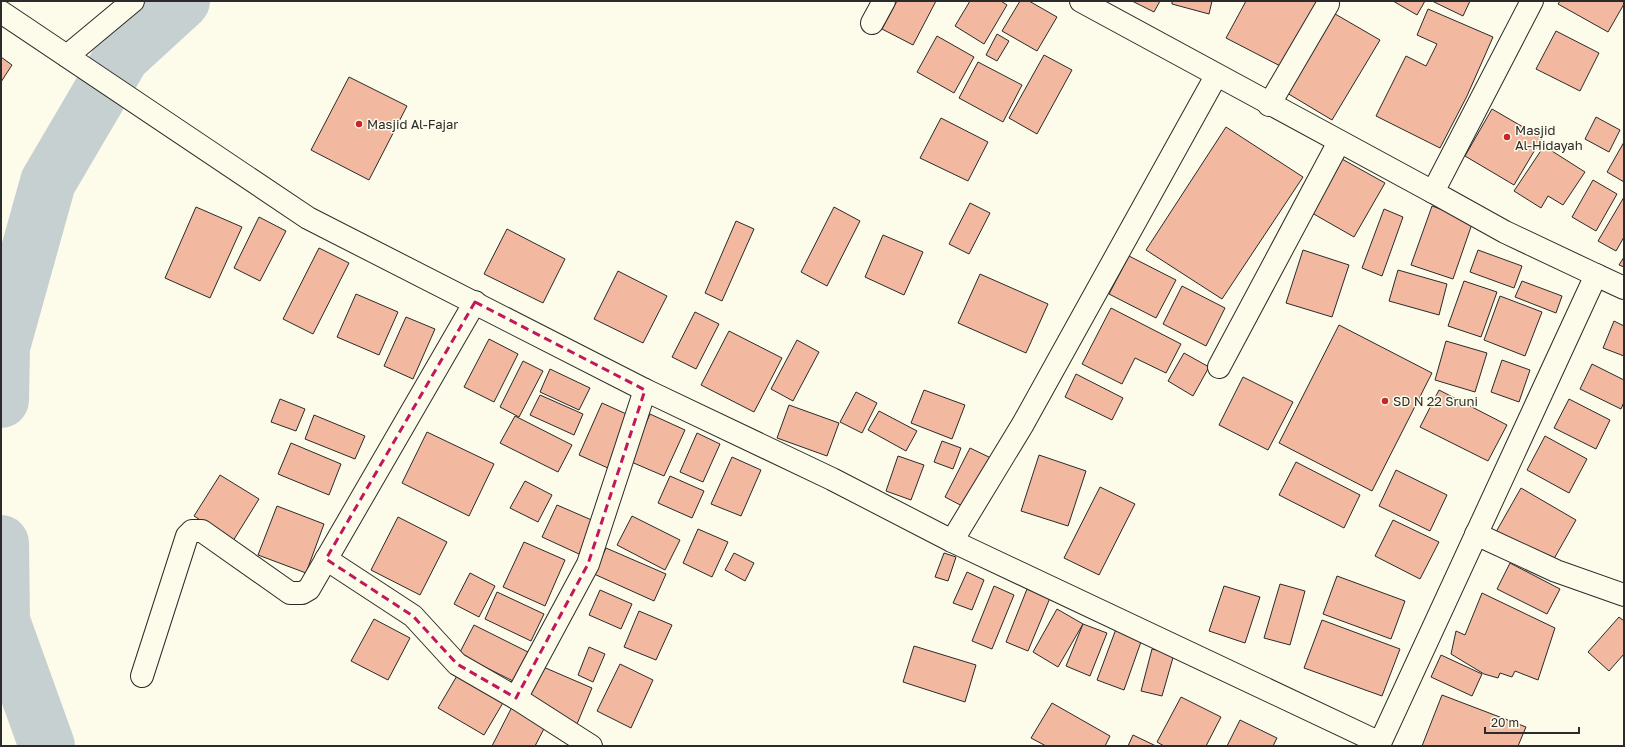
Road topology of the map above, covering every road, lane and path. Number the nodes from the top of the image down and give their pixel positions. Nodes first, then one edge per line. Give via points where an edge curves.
1 (133, 1) edge
2 (884, 1) edge
3 (1532, 1) edge
4 (1087, 2) edge
5 (1328, 4) dead end
6 (1, 12) edge
7 (872, 23) dead end
8 (71, 59) junction
9 (1216, 76) junction
10 (1269, 104) junction
11 (1339, 142) junction
12 (1433, 192) junction
13 (1596, 276) junction
14 (1624, 288) edge
15 (475, 302) junction
16 (1219, 367) dead end
17 (645, 390) junction
18 (1476, 534) junction
19 (952, 541) junction
20 (326, 559) junction
21 (1624, 595) edge
22 (142, 676) dead end
23 (516, 698) junction
24 (1380, 745) edge
25 (591, 746) edge

1 - 8 street
2 - 7 street
3 - 12 street
4 - 9 street
5 - 10 street
6 - 8 street
8 - 15 street via 308,218
9 - 10 street
9 - 19 street via 1023,424
10 - 11 street
11 - 12 street
11 - 16 street
12 - 13 street via 1505,232
13 - 14 street
13 - 18 street
15 - 17 street
15 - 20 street
17 - 19 street via 832,479
17 - 23 street via 588,564
18 - 21 street via 1556,571
18 - 24 street
19 - 24 street
20 - 22 street via 309,589 302,593 290,593 202,531 192,531 187,536
20 - 23 street via 413,616 456,664
23 - 25 street

